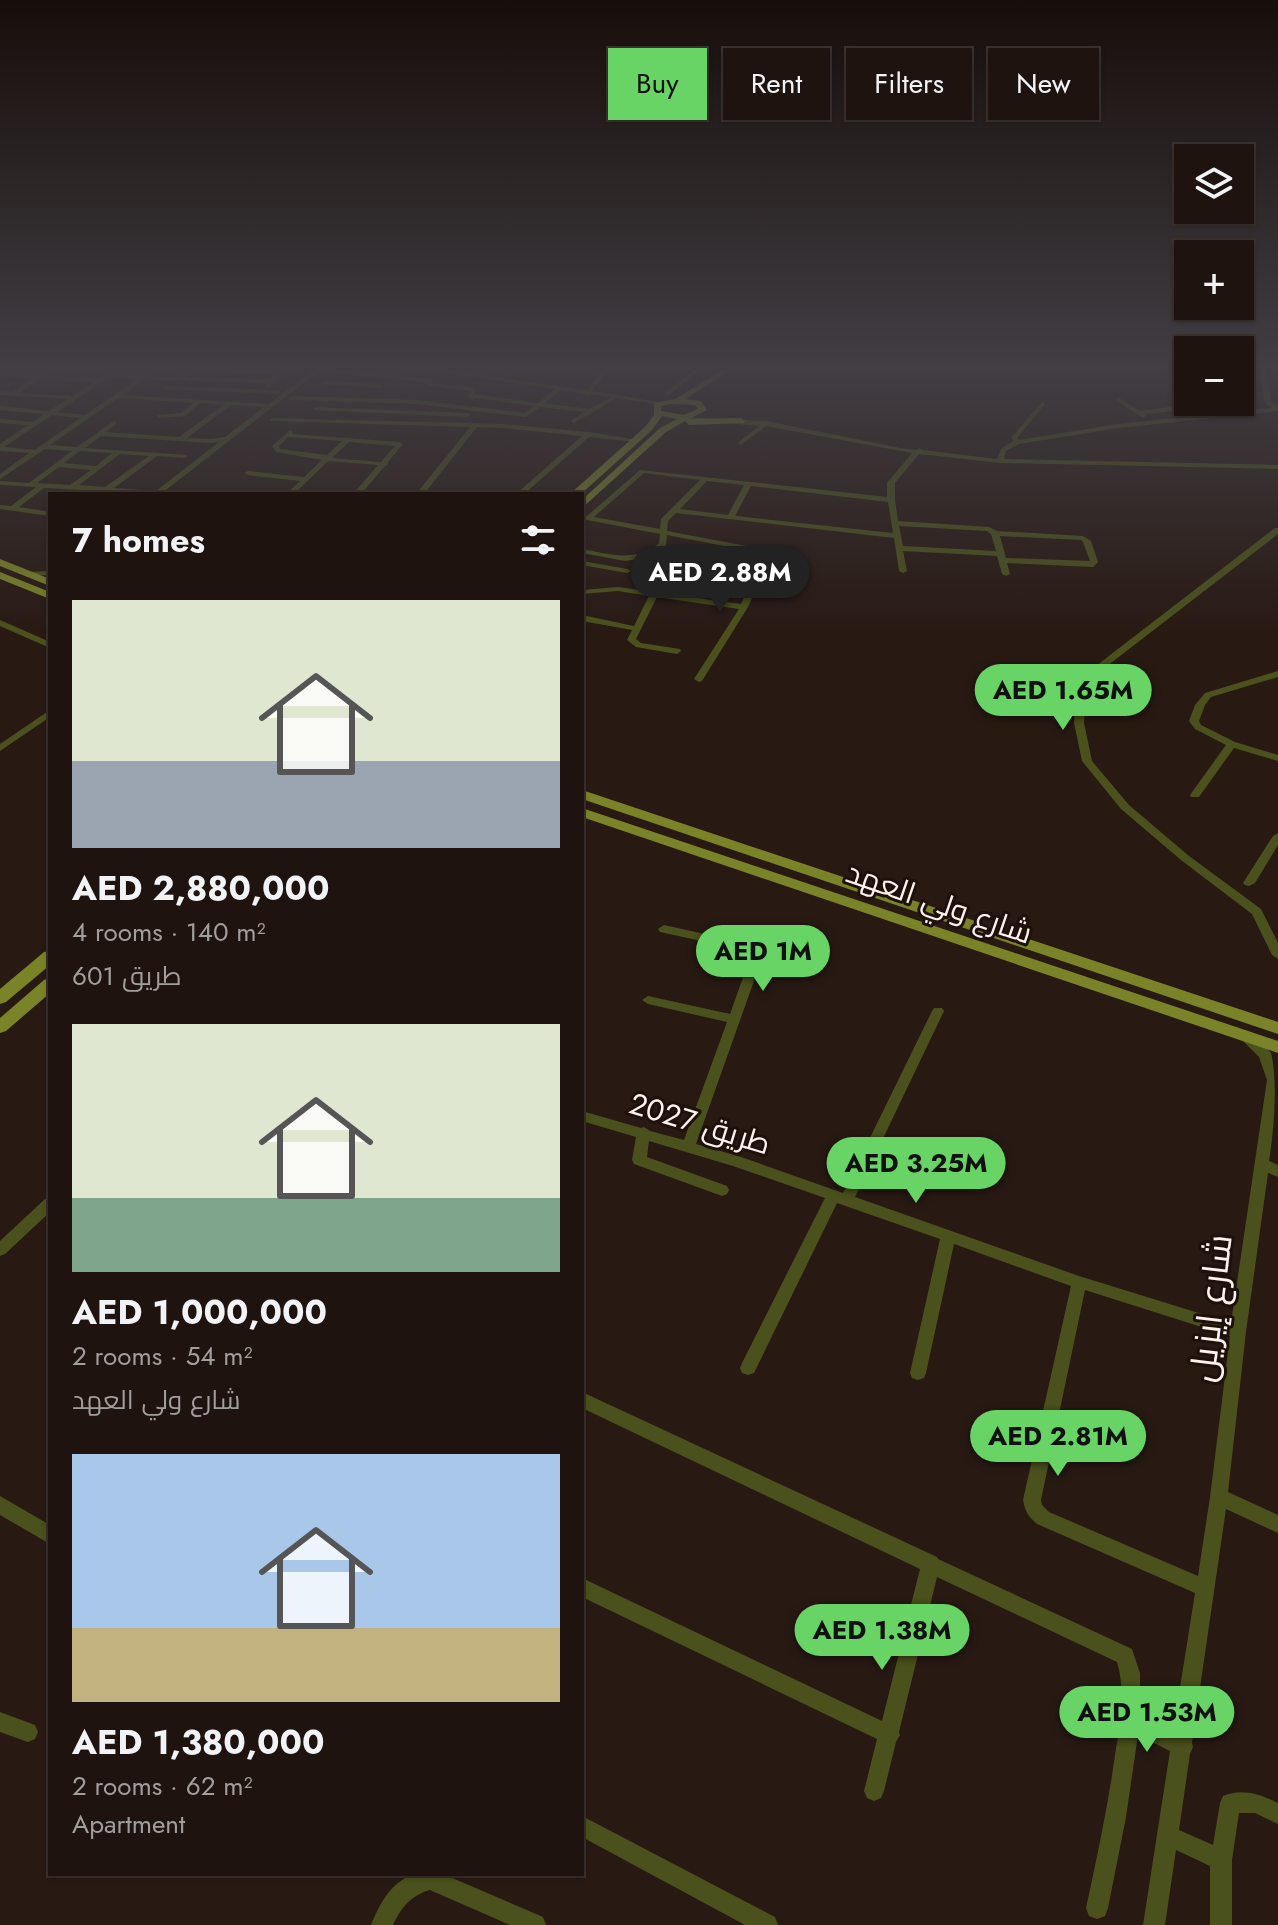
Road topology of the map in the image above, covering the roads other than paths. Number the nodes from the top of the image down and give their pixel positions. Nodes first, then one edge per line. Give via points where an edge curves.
1 (34, 454) edge
2 (73, 454) edge
3 (116, 454) edge
4 (153, 454) edge
5 (156, 454) junction
6 (206, 454) edge
7 (223, 454) edge
8 (297, 454) edge
9 (331, 454) edge
10 (362, 454) edge
11 (393, 454) edge
12 (452, 454) edge
13 (566, 454) edge
14 (620, 454) edge
15 (637, 454) edge
16 (915, 454) edge
17 (953, 454) edge
18 (1002, 454) edge
19 (185, 456) dead end
20 (326, 458) junction
21 (1000, 459) junction
22 (355, 461) junction
23 (386, 464) junction
24 (1278, 464) edge
25 (58, 465) junction
26 (98, 468) junction
27 (248, 473) dead end
28 (614, 475) junction
29 (631, 478) junction
30 (305, 479) junction
31 (0, 480) edge
32 (704, 480) junction
33 (14, 484) junction
34 (30, 485) junction
35 (748, 485) junction
36 (42, 486) junction
37 (74, 490) edge
38 (102, 492) edge
39 (154, 492) edge
40 (174, 492) edge
41 (292, 492) edge
42 (359, 492) edge
43 (422, 492) edge
44 (522, 492) edge
45 (577, 492) edge
46 (0, 494) edge
47 (891, 500) junction
48 (584, 503) edge
49 (584, 505) edge
50 (600, 508) junction
51 (4, 509) edge
52 (675, 511) junction
53 (48, 512) edge
54 (586, 518) edge
55 (730, 518) junction
56 (894, 523) junction
57 (1278, 530) edge
58 (664, 531) junction
59 (995, 533) junction
60 (896, 536) junction
61 (899, 548) junction
62 (584, 551) edge
63 (646, 556) junction
64 (1001, 557) junction
65 (634, 559) junction
66 (0, 562) edge
67 (584, 563) edge
68 (627, 571) junction
69 (903, 571) dead end
70 (48, 573) edge
71 (28, 574) junction
72 (1006, 574) dead end
73 (0, 575) edge
74 (674, 575) dead end
75 (48, 582) edge
76 (618, 589) junction
77 (584, 592) edge
78 (654, 594) junction
79 (48, 595) edge
80 (744, 607) junction
81 (584, 618) edge
82 (0, 623) edge
83 (638, 629) junction
84 (48, 644) edge
85 (677, 651) dead end
86 (1278, 674) edge
87 (699, 679) dead end
88 (48, 714) edge
89 (1232, 744) junction
90 (1, 746) edge
91 (1278, 758) edge
92 (584, 795) edge
93 (1195, 795) dead end
94 (584, 813) edge
95 (1278, 836) edge
96 (1249, 883) dead end
97 (664, 929) dead end
98 (1278, 955) edge
99 (48, 958) edge
100 (48, 986) edge
101 (0, 998) edge
102 (648, 1000) dead end
103 (938, 1011) dead end
104 (735, 1020) junction
105 (0, 1027) edge
106 (1278, 1028) edge
107 (1248, 1038) junction
108 (1278, 1047) edge
109 (1276, 1078) edge
110 (584, 1117) edge
111 (644, 1132) junction
112 (689, 1145) junction
113 (1270, 1168) edge
114 (722, 1190) dead end
115 (840, 1199) junction
116 (48, 1205) edge
117 (948, 1236) junction
118 (0, 1250) edge
119 (1079, 1282) junction
120 (1238, 1332) junction
121 (748, 1368) dead end
122 (918, 1373) dead end
123 (584, 1401) edge
124 (1219, 1497) junction
125 (0, 1506) edge
126 (1278, 1524) edge
127 (48, 1530) edge
128 (931, 1563) junction
129 (584, 1588) edge
130 (1205, 1588) junction
131 (1130, 1721) junction
132 (0, 1722) edge
133 (28, 1732) dead end
134 (890, 1735) junction
135 (1183, 1747) junction
136 (874, 1791) dead end
137 (1278, 1814) edge
138 (584, 1827) edge
139 (1169, 1836) junction
140 (1221, 1860) junction
141 (1097, 1908) dead end
142 (382, 1925) edge
143 (535, 1925) edge
144 (767, 1925) edge
145 (1154, 1925) edge
146 (1221, 1925) edge

1 - 31 street
2 - 25 street
3 - 26 street
4 - 5 street
5 - 19 street
5 - 38 street
6 - 39 street
7 - 40 street
8 - 20 street
9 - 20 street
10 - 22 street
11 - 23 street
12 - 43 street
13 - 44 street
14 - 45 main road
15 - 28 main road
16 - 47 street via 892,479
17 - 21 street
18 - 21 street
20 - 22 street
20 - 30 street
21 - 24 street
22 - 23 street
23 - 42 street
25 - 26 street
25 - 34 street
26 - 37 street
27 - 30 street
28 - 29 street
28 - 48 main road
29 - 32 street via 642,471
29 - 50 street
30 - 41 street
31 - 33 street
32 - 35 street
32 - 52 street
33 - 34 street
33 - 46 street
34 - 36 street
35 - 47 street
35 - 55 street
36 - 37 street
36 - 51 street
37 - 38 street
47 - 56 street
49 - 50 street
50 - 54 street
51 - 53 street
52 - 55 street
52 - 58 street via 664,521
54 - 58 street
55 - 60 street
56 - 59 street via 983,527
56 - 60 street
57 - 98 street via 1095,671 1081,690 1079,723 1087,761 1125,807 1257,912
58 - 63 street via 663,544
58 - 80 street via 765,554
59 - 64 street
59 - 64 street via 1083,538 1094,562
60 - 61 street
61 - 64 street
61 - 69 street
62 - 65 street
63 - 65 street
63 - 74 street via 683,561 684,567 667,571
64 - 72 street
65 - 68 street
66 - 71 main road
67 - 68 street
68 - 76 street
70 - 71 street
71 - 75 main road
73 - 79 main road
76 - 77 street
76 - 78 street
78 - 80 street
78 - 83 street
80 - 87 street
81 - 83 street
82 - 84 street
83 - 85 street via 633,643
86 - 89 street via 1208,695 1200,705 1194,721 1198,727
88 - 90 street
89 - 91 street
89 - 93 street
92 - 106 main road, شارع ولي العهد
94 - 107 main road, شارع ولي العهد
95 - 96 street
97 - 104 street via 759,950
99 - 101 main road
100 - 105 main road
102 - 104 street
103 - 115 street
104 - 112 street
107 - 108 main road, شارع ولي العهد
107 - 109 street, شارع إيزيل via 1265,1055
109 - 113 street, شارع إيزيل
110 - 111 street, طريق 2027
111 - 112 street, طريق 2027
111 - 114 street via 639,1160
112 - 115 street, طريق 2027
113 - 120 street, شارع إيزيل
115 - 117 street, طريق 2027
115 - 121 street
116 - 118 street
117 - 119 street, طريق 2027
117 - 122 street
119 - 120 street, طريق 2027
119 - 130 street via 1032,1505 1043,1518
120 - 124 street, شارع إيزيل
123 - 128 street
124 - 126 street
124 - 130 street, شارع إيزيل
125 - 127 street
128 - 131 street via 1125,1656 1132,1675
128 - 134 street
129 - 134 street
130 - 135 street, شارع إيزيل
131 - 135 street
131 - 141 street
132 - 133 street
134 - 136 street
135 - 139 street, شارع إيزيل
137 - 140 street via 1256,1803 1230,1803
138 - 144 street
139 - 140 street
139 - 145 street, شارع إيزيل
140 - 146 street
142 - 143 street via 405,1888 430,1879

